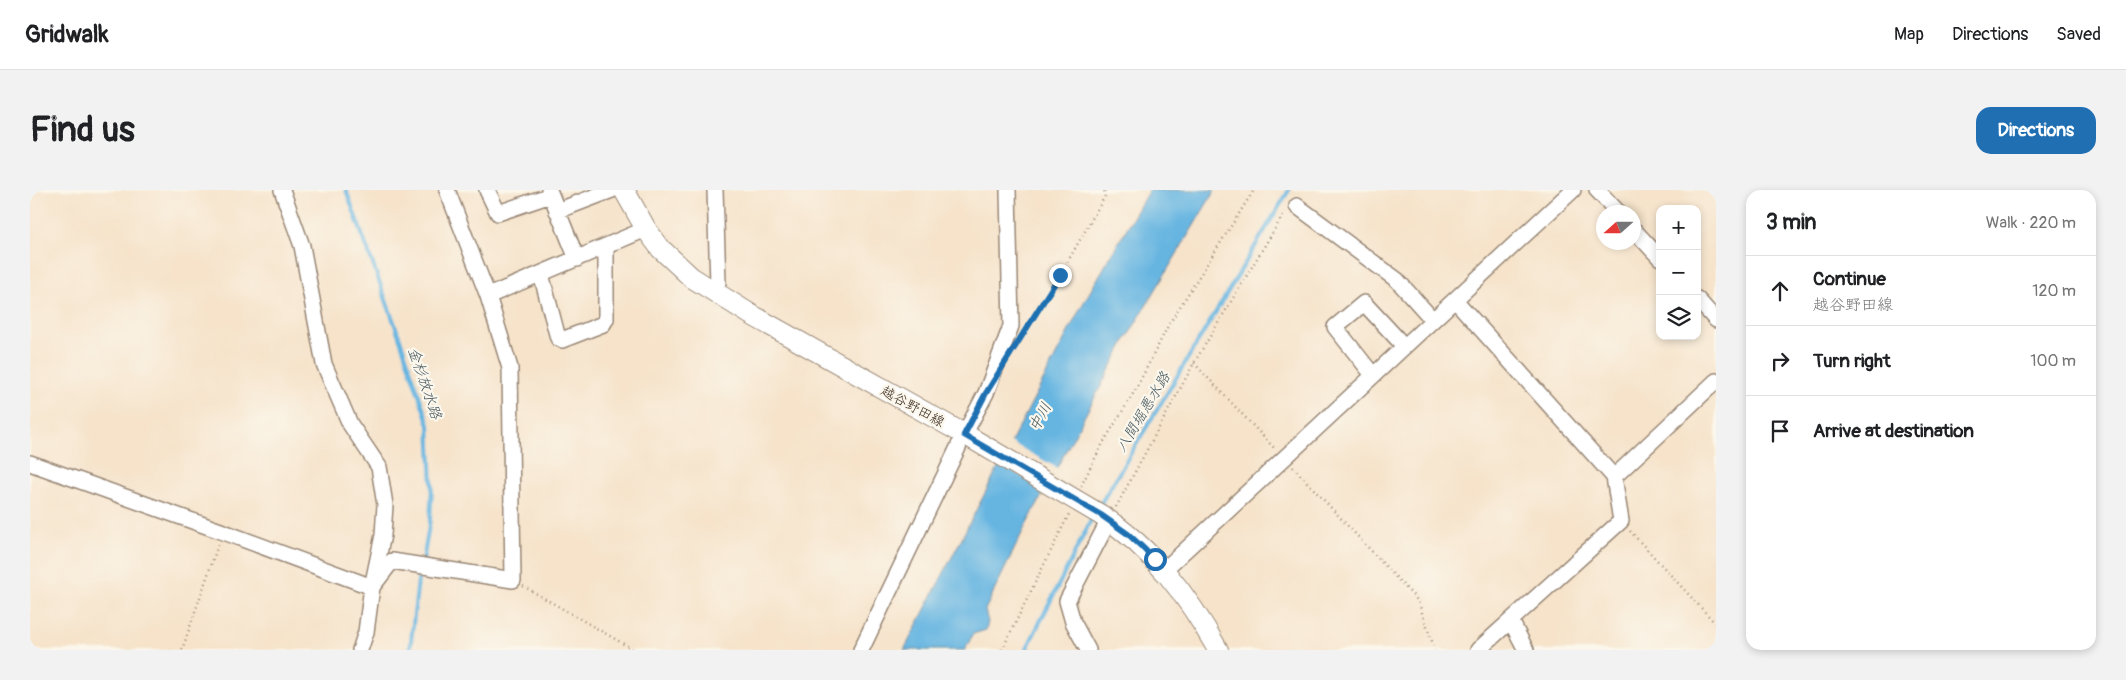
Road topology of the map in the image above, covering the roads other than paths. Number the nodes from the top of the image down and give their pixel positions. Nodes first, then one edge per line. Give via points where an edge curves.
1 (282, 190) edge
2 (446, 190) edge
3 (487, 190) edge
4 (612, 190) edge
5 (624, 190) edge
6 (715, 190) edge
7 (1008, 190) edge
8 (1573, 190) edge
9 (1597, 190) edge
10 (550, 192) edge
11 (1611, 205) edge
12 (1292, 208) road end
13 (558, 211) junction
14 (646, 230) junction
15 (1641, 238) edge
16 (606, 247) junction
17 (1656, 254) edge
18 (577, 259) junction
19 (541, 274) junction
20 (713, 292) junction
21 (488, 296) junction
22 (1454, 300) junction
23 (1701, 303) edge
24 (1432, 320) junction
25 (1716, 320) edge
26 (1404, 346) junction
27 (1373, 375) junction
28 (1716, 381) edge
29 (967, 437) junction
30 (30, 463) edge
31 (1614, 477) junction
32 (1105, 518) junction
33 (1165, 569) junction
34 (372, 587) junction
35 (1511, 621) junction
36 (360, 650) edge
37 (861, 650) edge
38 (1088, 650) edge
39 (1218, 650) edge
40 (1478, 650) edge
41 (1526, 650) edge

1 - 34 street via 302,246 324,364 350,424 379,467 385,505 383,535
2 - 21 street
3 - 10 street via 498,213
4 - 13 street
5 - 14 main road, 越谷野田線
6 - 20 street via 718,283
7 - 29 street via 1011,326
8 - 22 street
9 - 11 street
10 - 13 street
12 - 24 street via 1397,280
13 - 18 street
14 - 16 street
14 - 20 main road, 越谷野田線 via 677,265
15 - 17 street
16 - 18 street
16 - 19 street via 606,319 603,324 562,340 558,338
18 - 19 street
19 - 21 street
20 - 29 main road, 越谷野田線
21 - 34 street via 510,368 513,580 392,561
22 - 24 street
22 - 31 street
23 - 25 street
24 - 26 street
26 - 27 street
26 - 27 street via 1364,303 1334,327
27 - 33 street
28 - 31 street
29 - 32 main road, 越谷野田線, bridge
29 - 37 street
30 - 34 street
31 - 35 street via 1621,521
32 - 33 main road, 越谷野田線 via 1148,551
32 - 38 street via 1067,601 1072,622
33 - 39 main road, 越谷野田線 via 1195,608
34 - 36 street via 366,632
35 - 40 street
35 - 41 street

